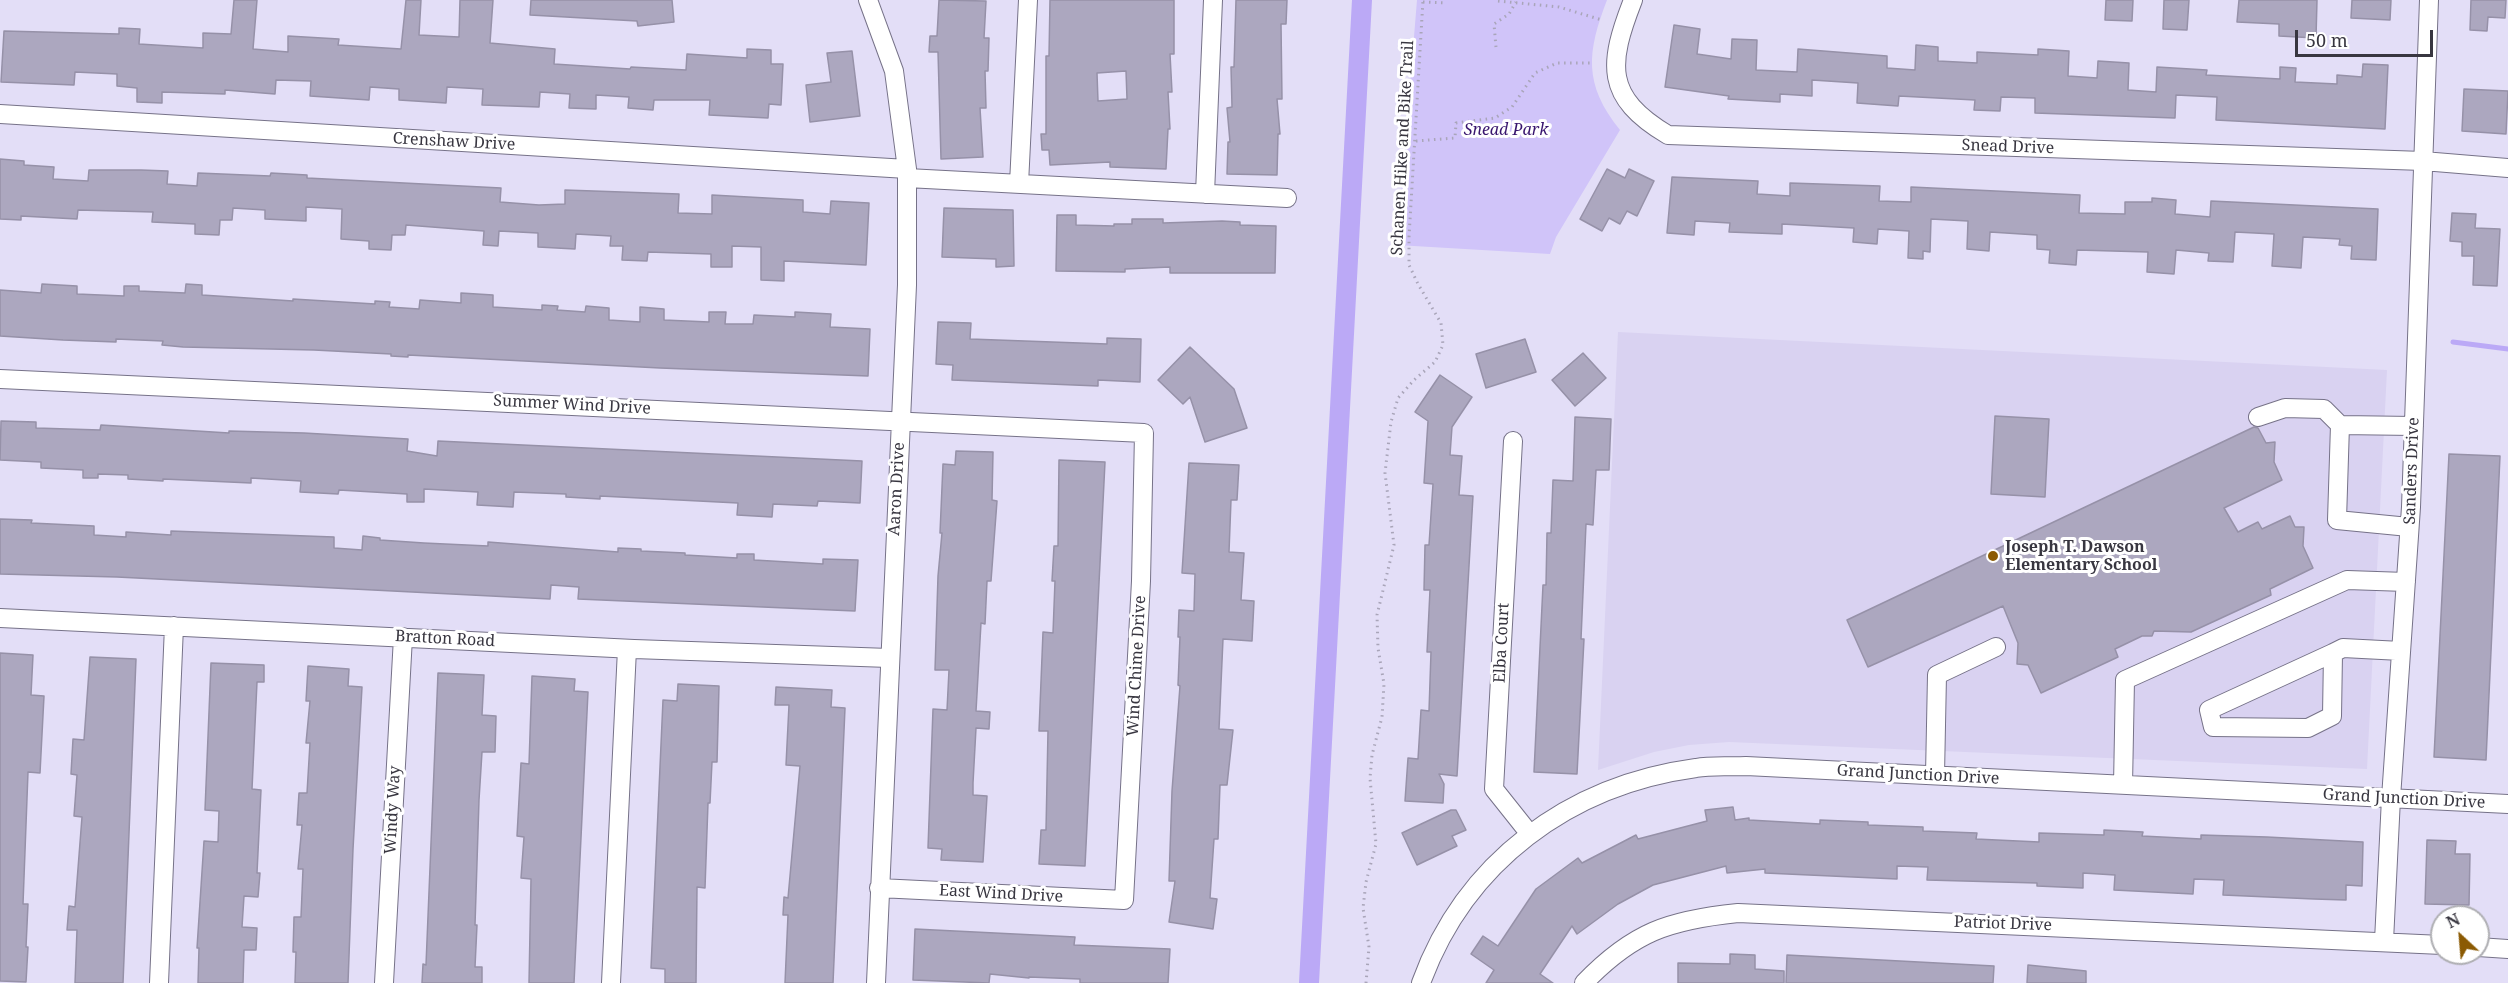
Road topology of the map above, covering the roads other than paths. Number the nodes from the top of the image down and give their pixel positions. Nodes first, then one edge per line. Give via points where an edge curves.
1 (868, 0) edge
2 (1028, 0) edge
3 (1213, 0) edge
4 (1633, 0) edge
5 (2429, 0) edge
6 (0, 114) edge
7 (2423, 161) junction
8 (2508, 168) edge
9 (907, 174) junction
10 (1019, 184) junction
11 (1205, 194) junction
12 (1287, 198) dead end
13 (0, 380) edge
14 (2258, 417) dead end
15 (900, 422) junction
16 (2340, 425) junction
17 (2414, 426) junction
18 (1144, 433) joint
19 (1513, 441) dead end
20 (2409, 528) junction
21 (2406, 582) junction
22 (0, 618) edge
23 (174, 626) junction
24 (403, 637) junction
25 (1996, 647) dead end
26 (627, 649) junction
27 (2401, 651) junction
28 (2333, 653) junction
29 (890, 658) junction
30 (1935, 775) junction
31 (2123, 784) junction
32 (2391, 798) junction
33 (2508, 804) edge
34 (1529, 833) junction
35 (879, 888) junction
36 (1124, 900) joint
37 (2384, 941) junction
38 (2430, 944) edge
39 (2490, 948) edge
40 (2508, 949) edge
41 (159, 983) edge
42 (384, 983) edge
43 (611, 983) edge
44 (876, 983) edge
45 (1421, 983) edge
46 (1584, 983) edge

1 - 9 street, Aaron Drive via 894,71
2 - 10 street
3 - 11 street
4 - 7 street, Snead Drive via 1615,59 1618,85 1628,105 1668,135
5 - 7 street, Sanders Drive
6 - 9 street, Crenshaw Drive
7 - 8 street, Snead Drive
7 - 17 street, Sanders Drive
9 - 10 street, Crenshaw Drive
9 - 15 street, Aaron Drive via 907,285
10 - 11 street, Crenshaw Drive
11 - 12 street, Crenshaw Drive
13 - 15 street, Summer Wind Drive
14 - 16 street via 2285,408 2324,409
15 - 18 street, Summer Wind Drive
15 - 29 street, Aaron Drive
16 - 17 street
16 - 20 street via 2337,520
17 - 20 street, Sanders Drive
18 - 36 street, Wind Chime Drive
19 - 34 street, Elba Court via 1494,789
20 - 21 street, Sanders Drive
21 - 27 street, Sanders Drive
21 - 31 street via 2347,580 2125,680
22 - 23 street, Bratton Road
23 - 24 street, Bratton Road
23 - 41 street
24 - 26 street, Bratton Road
24 - 42 street, Windy Way
25 - 30 street via 1936,675
26 - 29 street, Bratton Road
26 - 43 street
27 - 28 street via 2343,648
27 - 32 street, Sanders Drive
28 - 28 street via 2209,710 2213,727 2308,728 2332,716
29 - 35 street, Aaron Drive
30 - 31 street, Grand Junction Drive
30 - 34 street, Grand Junction Drive via 1697,767 1612,789
31 - 32 street, Grand Junction Drive
32 - 33 street, Grand Junction Drive
32 - 37 street, Sanders Drive
34 - 45 street, Grand Junction Drive via 1497,861 1472,891 1449,926
35 - 36 street, East Wind Drive
35 - 44 street, Aaron Drive
37 - 38 street, Patriot Drive
37 - 46 street, Patriot Drive via 1738,913 1695,917 1653,930 1609,957
39 - 40 street

